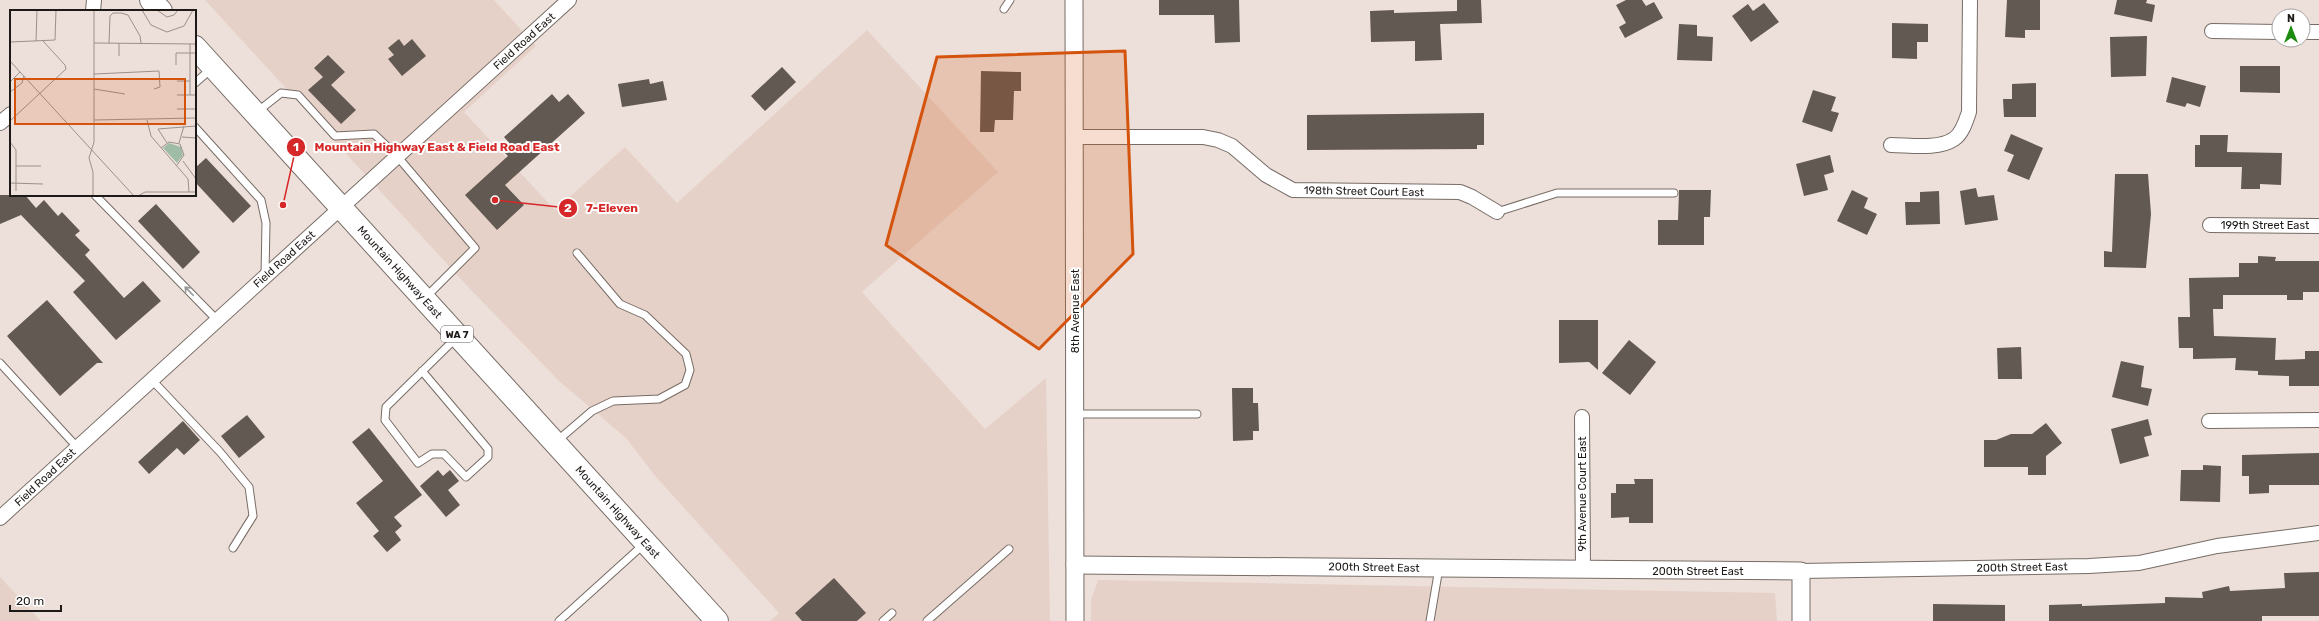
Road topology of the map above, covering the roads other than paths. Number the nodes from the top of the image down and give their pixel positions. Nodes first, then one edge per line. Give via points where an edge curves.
1 (94, 0) edge
2 (151, 0) edge
3 (569, 0) edge
4 (1010, 0) edge
5 (1074, 0) edge
6 (1970, 0) edge
7 (1004, 9) dead end
8 (93, 10) edge
9 (160, 10) edge
10 (2212, 31) dead end
11 (2271, 32) edge
12 (196, 48) edge
13 (213, 67) junction
14 (196, 82) edge
15 (256, 113) junction
16 (10, 115) edge
17 (0, 123) edge
18 (196, 128) edge
19 (1074, 137) junction
20 (1891, 145) dead end
21 (397, 156) junction
22 (1674, 193) dead end
23 (96, 196) edge
24 (341, 207) junction
25 (1497, 212) joint
26 (2210, 225) dead end
27 (2319, 226) edge
28 (577, 253) dead end
29 (265, 275) junction
30 (424, 298) junction
31 (216, 319) junction
32 (458, 335) junction
33 (0, 364) edge
34 (422, 371) junction
35 (151, 379) junction
36 (1075, 414) junction
37 (1197, 414) dead end
38 (1582, 417) dead end
39 (2319, 420) edge
40 (2209, 421) dead end
41 (556, 442) junction
42 (77, 447) junction
43 (0, 518) edge
44 (2319, 533) edge
45 (645, 543) junction
46 (233, 548) dead end
47 (1009, 549) dead end
48 (1075, 565) junction
49 (1439, 568) junction
50 (1583, 570) junction
51 (1801, 571) junction
52 (892, 613) dead end
53 (559, 621) edge
54 (717, 621) edge
55 (883, 621) edge
56 (927, 621) edge
57 (1075, 621) edge
58 (1430, 621) edge
59 (1801, 621) edge

1 - 8 street
2 - 9 main road
3 - 21 street, Field Road East
4 - 7 lane
5 - 19 street, 8th Avenue East
6 - 20 street via 1969,112 1964,126 1954,139 1944,143
10 - 11 street
12 - 13 main road, Mountain Highway East / WA 7
13 - 14 lane
13 - 15 main road, Mountain Highway East / WA 7
15 - 21 lane via 281,93 298,95 335,136 374,134
15 - 24 main road, Mountain Highway East / WA 7
16 - 17 street
18 - 29 lane via 261,200 266,223
19 - 25 street, 198th Street Court East via 1203,137 1232,146 1266,175 1293,190 1460,192 1472,196
19 - 36 street, 8th Avenue East
21 - 24 street, Field Road East
21 - 30 lane via 475,248
22 - 25 lane via 1558,193
31 -> 23 lane
24 - 29 street, Field Road East
24 - 30 main road, Mountain Highway East / WA 7
26 - 27 street, 199th Street East
28 - 41 lane via 620,304 645,315 686,354 690,370 685,384 659,400 614,401 592,411
29 - 31 street, Field Road East
30 - 32 main road, Mountain Highway East / WA 7
31 - 35 street, Field Road East
32 - 34 lane
32 - 41 main road, Mountain Highway East / WA 7
33 - 42 lane
34 - 34 lane via 386,407 385,420 418,463 432,454 444,454 466,477 488,457 488,449
35 - 42 street, Field Road East
35 - 46 lane via 250,487 253,516
36 - 37 lane
36 - 48 street, 8th Avenue East
38 - 50 street, 9th Avenue Court East
39 - 40 street
41 - 45 main road, Mountain Highway East / WA 7
42 - 43 street, Field Road East
44 - 51 street, 200th Street East via 2225,544 2139,563
45 - 53 lane
45 - 54 main road, Mountain Highway East / WA 7
47 - 56 lane
48 - 49 street, 200th Street East
48 - 57 street, 8th Avenue East
49 - 50 street, 200th Street East
49 - 58 lane
50 - 51 street, 200th Street East
51 - 59 street
52 - 55 lane

